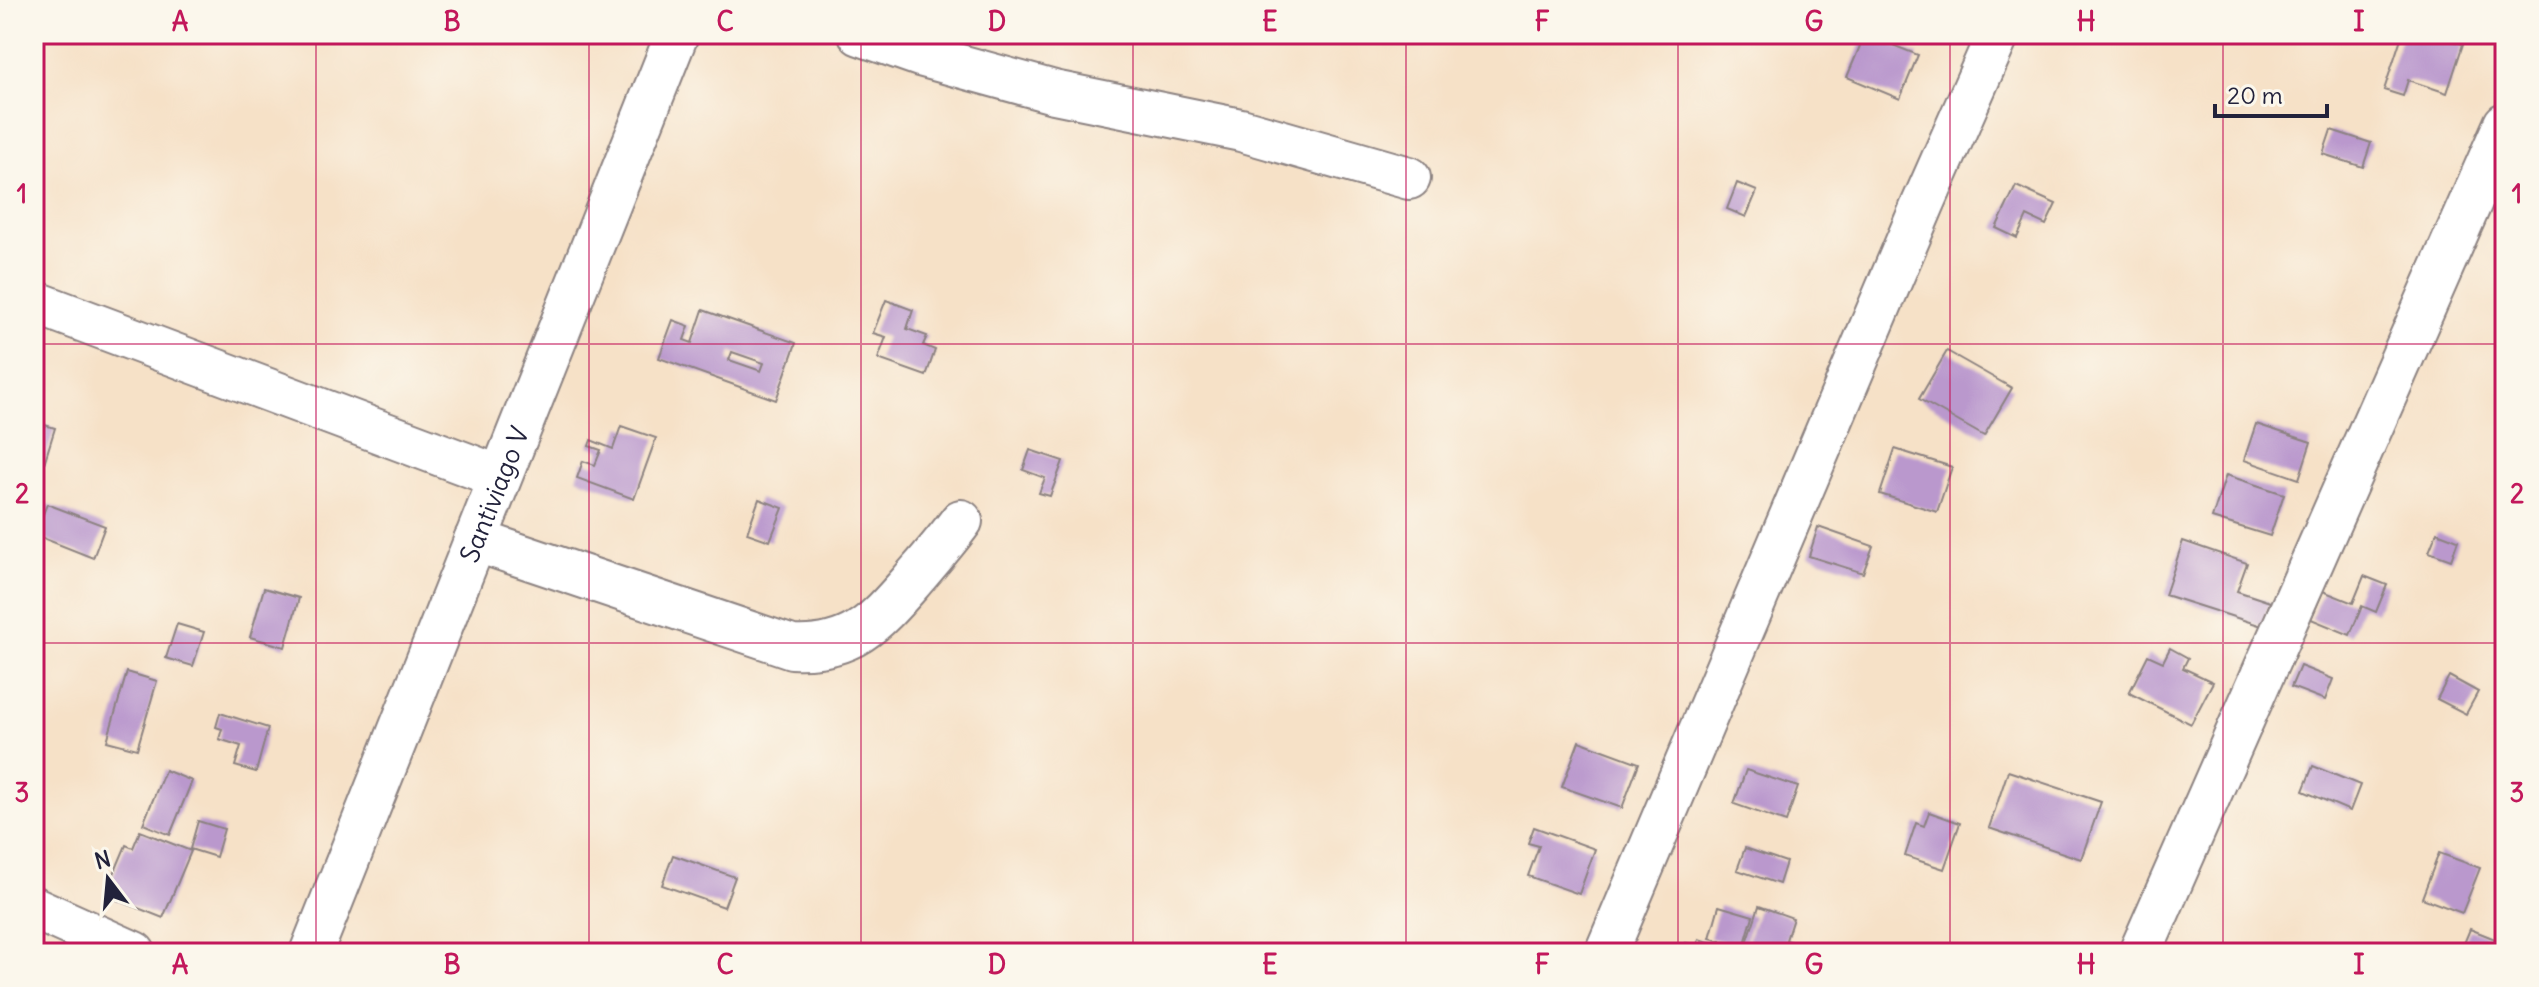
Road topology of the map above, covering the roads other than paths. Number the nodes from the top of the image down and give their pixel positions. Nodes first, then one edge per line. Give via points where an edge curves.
1 (677, 34) edge
2 (860, 34) edge
3 (1998, 34) edge
4 (2505, 124) edge
5 (1409, 178) dead end
6 (34, 302) edge
7 (500, 477) junction
8 (961, 521) dead end
9 (475, 540) junction
10 (34, 908) edge
11 (134, 953) edge
12 (311, 953) edge
13 (1606, 953) edge
14 (2140, 953) edge

1 - 7 street, Santiviago V
2 - 5 street via 1054,92 1241,130
3 - 13 street
4 - 14 street
6 - 7 street
7 - 9 street, Santiviago V
8 - 9 street via 868,628 812,648 792,647
9 - 12 street, Santiviago V
10 - 11 street

